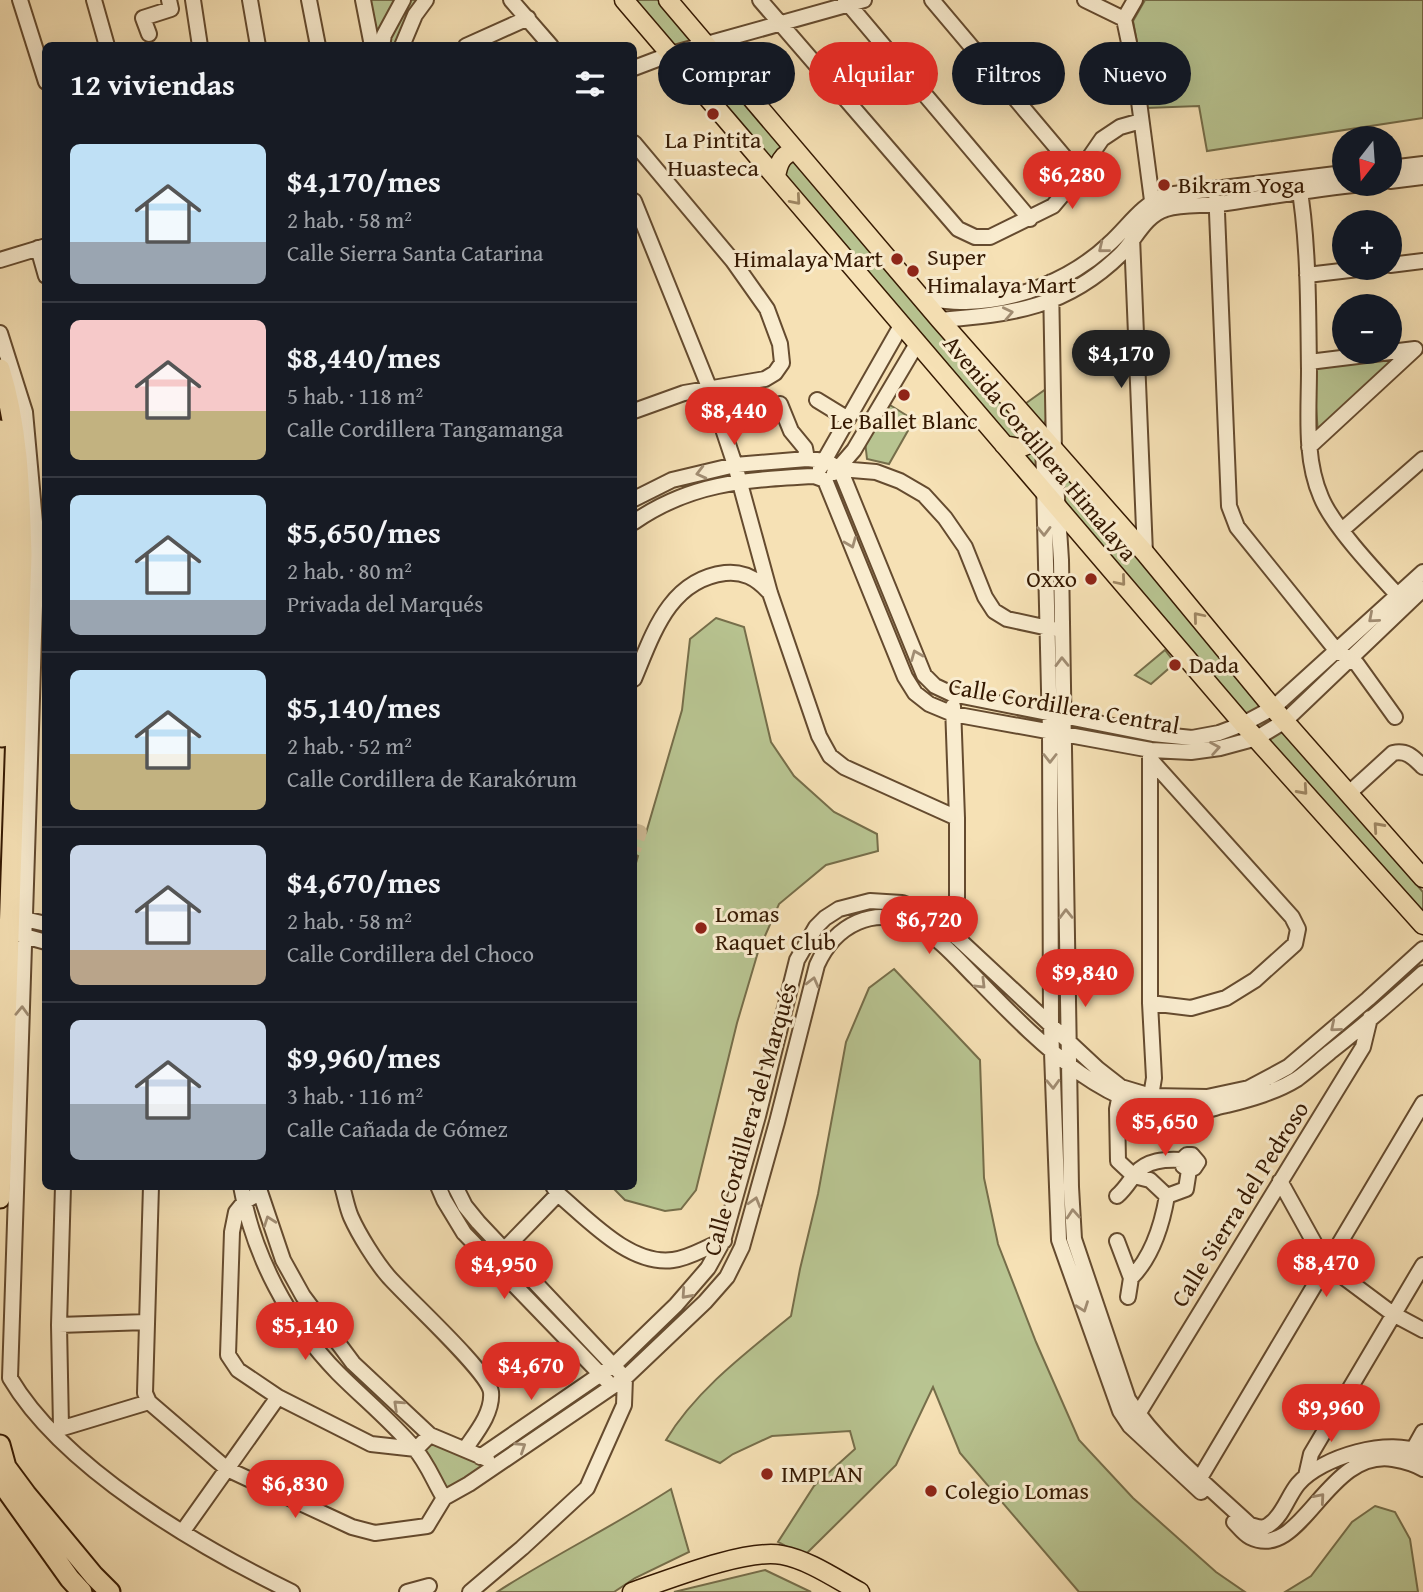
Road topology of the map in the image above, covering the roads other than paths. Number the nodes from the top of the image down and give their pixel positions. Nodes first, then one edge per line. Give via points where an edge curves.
1 (20, 0) edge
2 (94, 0) edge
3 (169, 0) edge
4 (193, 0) edge
5 (250, 0) edge
6 (309, 0) edge
7 (363, 0) edge
8 (403, 0) edge
9 (426, 0) edge
10 (512, 0) edge
11 (624, 0) edge
12 (668, 0) edge
13 (760, 0) edge
14 (932, 0) edge
15 (1085, 0) edge
16 (1135, 0) edge
17 (853, 2) edge
18 (528, 18) junction
19 (1124, 19) junction
20 (780, 24) junction
21 (149, 34) dead end
22 (106, 42) edge
23 (199, 42) edge
24 (257, 42) edge
25 (317, 42) edge
26 (371, 42) edge
27 (383, 42) edge
28 (404, 42) edge
29 (475, 42) edge
30 (548, 42) edge
31 (661, 42) edge
32 (704, 42) edge
33 (713, 42) edge
34 (658, 59) edge
35 (637, 67) edge
36 (42, 69) edge
37 (715, 105) edge
38 (757, 105) edge
39 (1141, 121) junction
40 (637, 147) edge
41 (796, 151) junction
42 (1423, 164) edge
43 (1402, 167) edge
44 (1078, 173) junction
45 (1332, 176) edge
46 (776, 177) junction
47 (1423, 177) edge
48 (1402, 180) edge
49 (1332, 184) edge
50 (1299, 185) junction
51 (1216, 188) junction
52 (1217, 204) junction
53 (637, 208) edge
54 (1153, 208) junction
55 (1030, 219) junction
56 (1129, 222) junction
57 (1133, 239) junction
58 (42, 247) edge
59 (0, 260) edge
60 (1423, 261) edge
61 (1402, 264) edge
62 (1332, 272) edge
63 (1307, 275) junction
64 (1051, 282) junction
65 (923, 299) junction
66 (1049, 303) junction
67 (940, 320) junction
68 (902, 324) junction
69 (0, 333) edge
70 (918, 342) junction
71 (1419, 349) edge
72 (1309, 362) junction
73 (0, 369) edge
74 (709, 387) junction
75 (0, 399) edge
76 (817, 400) dead end
77 (780, 404) dead end
78 (637, 410) edge
79 (848, 419) junction
80 (6, 425) edge
81 (1043, 438) junction
82 (1004, 445) junction
83 (1310, 447) junction
84 (807, 459) junction
85 (1423, 459) edge
86 (826, 461) junction
87 (735, 465) junction
88 (840, 468) junction
89 (820, 478) junction
90 (739, 480) junction
91 (1043, 491) junction
92 (637, 498) edge
93 (1059, 508) junction
94 (26, 520) edge
95 (637, 520) edge
96 (1342, 530) junction
97 (1145, 553) junction
98 (1423, 572) edge
99 (1423, 590) edge
100 (771, 593) junction
101 (1402, 601) junction
102 (1046, 629) junction
103 (1061, 631) junction
104 (1342, 655) junction
105 (637, 672) edge
106 (952, 694) junction
107 (953, 713) junction
108 (1279, 714) junction
109 (1056, 715) junction
110 (1395, 717) dead end
111 (1243, 724) junction
112 (1057, 733) junction
113 (1153, 734) junction
114 (1257, 738) junction
115 (1150, 754) junction
116 (1423, 766) edge
117 (1348, 794) junction
118 (0, 806) edge
119 (957, 818) junction
120 (1423, 878) edge
121 (958, 903) junction
122 (853, 904) junction
123 (937, 919) junction
124 (859, 922) junction
125 (42, 924) edge
126 (1423, 925) edge
127 (11, 926) edge
128 (957, 938) junction
129 (42, 940) edge
130 (1423, 949) edge
131 (1423, 973) edge
132 (1368, 999) junction
133 (1027, 1003) junction
134 (1150, 1003) junction
135 (1012, 1015) junction
136 (1371, 1020) junction
137 (1051, 1026) junction
138 (1068, 1041) junction
139 (1052, 1051) junction
140 (2, 1053) edge
141 (1068, 1064) junction
142 (1120, 1092) junction
143 (1151, 1096) junction
144 (1423, 1103) edge
145 (758, 1116) junction
146 (777, 1122) junction
147 (1134, 1176) junction
148 (1280, 1181) junction
149 (63, 1190) edge
150 (150, 1190) edge
151 (242, 1190) edge
152 (258, 1190) edge
153 (259, 1190) edge
154 (343, 1190) edge
155 (440, 1190) edge
156 (457, 1190) edge
157 (555, 1190) edge
158 (1117, 1196) dead end
159 (1167, 1196) junction
160 (0, 1198) edge
161 (244, 1202) junction
162 (1067, 1240) junction
163 (723, 1241) junction
164 (1117, 1241) dead end
165 (742, 1247) junction
166 (503, 1250) junction
167 (492, 1263) junction
168 (1326, 1264) junction
169 (1423, 1265) edge
170 (1131, 1279) junction
171 (1128, 1297) dead end
172 (1393, 1314) junction
173 (148, 1322) junction
174 (60, 1325) junction
175 (1423, 1330) edge
176 (614, 1365) junction
177 (601, 1375) junction
178 (620, 1385) junction
179 (278, 1397) junction
180 (149, 1402) junction
181 (1134, 1420) junction
182 (57, 1429) junction
183 (1423, 1432) edge
184 (430, 1435) junction
185 (0, 1445) edge
186 (416, 1449) junction
187 (465, 1450) junction
188 (1414, 1455) edge
189 (480, 1457) junction
190 (498, 1462) junction
191 (227, 1469) junction
192 (1423, 1469) edge
193 (1306, 1476) junction
194 (1200, 1478) junction
195 (0, 1481) edge
196 (444, 1498) junction
197 (15, 1504) junction
198 (183, 1531) junction
199 (84, 1564) junction
200 (429, 1586) dead end
201 (82, 1592) edge
202 (91, 1592) edge
203 (103, 1592) edge
204 (110, 1592) edge
205 (292, 1592) edge
206 (407, 1592) edge
207 (470, 1592) edge
208 (632, 1592) edge
209 (860, 1592) edge

1 - 36 street
2 - 22 street
3 - 21 street via 171,9 143,18
4 - 23 street
5 - 24 street
6 - 25 street
7 - 26 street
8 - 27 street
9 - 28 street
10 - 18 street
11 - 31 main road, Avenida Cordillera Himalaya
12 - 32 main road, Avenida Cordillera Himalaya
13 - 20 street
14 - 44 street
15 - 19 street
16 - 19 street
17 - 20 street
17 - 55 street
18 - 29 street
18 - 30 street
19 - 39 street
20 - 33 street
20 - 55 street via 958,229 975,237 990,237
34 - 35 street
37 - 46 main road, Avenida Cordillera Himalaya
38 - 41 main road, Avenida Cordillera Himalaya
39 - 44 street via 1102,139
39 - 54 street
40 - 74 street via 733,261 767,309 780,344 782,363 775,373 765,379
41 - 46 main road via 781,161
41 - 65 main road, Avenida Cordillera Himalaya
42 - 43 street
44 - 55 street via 1053,206
45 - 50 street
46 -> 68 main road, Avenida Cordillera Himalaya
47 - 48 street
49 - 50 street
50 - 51 street
50 - 52 street
50 - 63 street
51 - 52 street
51 - 54 street via 1166,195
52 - 54 street
52 - 104 street via 1232,518
53 - 74 street
54 - 56 street
54 - 57 street
56 - 57 street
56 -> 64 street via 1073,272
57 - 66 street via 1100,273
57 - 97 street
58 - 59 street
60 - 61 street
62 - 63 street
63 - 72 street
64 - 65 street via 993,300
64 - 66 street
65 - 67 main road, Avenida Cordillera Himalaya
67 -> 66 street via 1001,315
66 - 81 street
67 - 81 main road, Avenida Cordillera Himalaya
68 - 70 main road, Avenida Cordillera Himalaya
68 - 79 street
69 - 94 street via 25,412
70 - 82 main road, Avenida Cordillera Himalaya
70 - 88 street
71 - 72 street
71 - 83 street
72 - 83 street
73 - 80 highway
74 - 78 street
74 - 87 street
75 - 80 highway
76 - 79 street
77 - 84 street
79 - 86 street
80 - 94 highway
80 - 94 highway via 5,456
81 - 82 main road via 1031,437 1019,448
81 - 91 street
81 - 93 street
81 - 97 main road, Avenida Cordillera Himalaya
82 - 91 main road, Avenida Cordillera Himalaya
83 - 96 street via 1321,499
84 - 86 street
84 - 87 street
85 - 96 street
86 - 88 street
86 - 89 street
87 - 90 street
87 -> 92 street via 672,480
88 - 89 street
88 - 102 street via 876,472 924,495 965,547 994,611
106 -> 88 street, Calle Cordillera Central via 924,675
89 - 90 street
89 -> 107 street, Calle Cordillera Central via 905,677 929,704
90 - 95 street via 678,496
90 - 100 street
91 - 93 main road, Avenida Cordillera Himalaya
91 -> 102 street
93 - 103 street
93 -> 111 main road, Avenida Cordillera Himalaya
94 - 118 highway
94 - 127 highway
96 - 101 street
108 -> 97 main road, Avenida Cordillera Himalaya
98 - 101 street, Calle Cordillera Central
99 - 101 street, Calle Cordillera Central
100 - 105 street via 757,579 735,572 708,575 681,591 658,622
100 - 119 street via 819,736 830,756 844,767
101 - 104 street, Calle Cordillera Central
102 - 103 street
102 - 109 street
109 -> 103 street
104 - 108 street, Calle Cordillera Central
104 - 110 street via 1357,664
106 - 107 street
106 - 109 street, Calle Cordillera Central
107 - 112 street, Calle Cordillera Central
107 - 119 street
108 - 111 street, Calle Cordillera Central
108 - 114 street, Calle Cordillera Central
108 - 117 main road, Avenida Cordillera Himalaya
109 - 112 street
109 - 113 street, Calle Cordillera Central
111 - 113 street, Calle Cordillera Central via 1192,738
111 - 114 main road, Avenida Cordillera Himalaya
112 - 115 street, Calle Cordillera Central
112 -> 137 street
138 -> 112 street
113 - 115 street
115 -> 114 street, Calle Cordillera Central via 1191,752
114 -> 126 main road, Avenida Cordillera Himalaya
115 - 134 street
115 - 134 street via 1298,929 1296,944 1226,998 1191,1008
116 - 117 street via 1411,755 1393,752
120 -> 117 main road, Avenida Cordillera Himalaya
119 - 121 street
121 - 123 street
121 - 128 street
122 - 123 street, Calle Cordillera del Marqués via 902,904
122 - 124 street
122 - 145 street, Calle Cordillera del Marqués via 825,918 797,960
123 - 128 street, Calle Cordillera del Marqués
124 -> 135 street, Calle Cordillera del Marqués via 883,916 918,926
146 -> 124 street, Calle Cordillera del Marqués via 817,965 842,930
125 - 127 street
127 - 129 street
127 - 140 highway
182 -> 127 street via 21,1396 10,1378
128 - 133 street, Calle Cordillera del Marqués
130 - 132 street, Calle Cordillera del Marqués
131 - 136 street, Calle Cordillera del Marqués
132 - 136 street, Calle Sierra del Pedroso
132 -> 143 street, Calle Cordillera del Marqués via 1287,1067 1249,1088 1207,1097
133 - 135 street
133 - 137 street, Calle Cordillera del Marqués
134 - 143 street
135 - 139 street, Calle Cordillera del Marqués
136 - 142 street, Calle Cordillera del Marqués via 1296,1080 1254,1098 1197,1112 1169,1111
136 - 148 street, Calle Sierra del Pedroso via 1363,1047
137 - 138 street, Calle Cordillera del Marqués
137 - 139 street
138 - 141 street
138 - 142 street, Calle Cordillera del Marqués
139 - 141 street, Calle Cordillera del Marqués
139 -> 162 street
140 - 160 highway
141 - 142 street, Calle Cordillera del Marqués
162 -> 141 street
142 - 143 street, Calle Cordillera del Marqués
142 - 147 street via 1118,1161
144 - 168 street
145 - 146 street
145 - 163 street, Calle Cordillera del Marqués
165 -> 146 street, Calle Cordillera del Marqués
147 - 158 street
147 - 159 street via 1150,1180
147 - 159 street via 1155,1161 1186,1165 1186,1189
148 - 168 street
148 - 181 street, Calle Sierra del Pedroso
149 - 174 street
150 - 173 street
151 - 161 street
152 - 161 street
184 -> 153 street via 353,1363 303,1296 283,1260
154 - 187 street via 350,1217 387,1275 485,1378 491,1391 489,1407
155 - 167 street via 464,1233
156 - 166 street
157 - 163 street via 617,1242 647,1258 675,1260
157 - 166 street
159 - 170 street via 1151,1251
161 - 179 street via 236,1212 232,1232 228,1355 238,1370
161 - 186 street via 275,1286 301,1330
162 - 181 street via 1120,1411
163 - 165 street
163 -> 176 street, Calle Cordillera del Marqués via 708,1268 676,1305
164 - 170 street
165 - 178 street, Calle Cordillera del Marqués via 727,1277 705,1302
166 - 167 street
166 - 176 street
167 - 177 street
168 - 172 street
168 - 194 street
169 - 172 street
170 - 171 street
172 - 175 street
172 - 193 street via 1311,1454
173 - 174 street
173 - 180 street via 145,1393
174 - 182 street
176 - 177 street, Calle Cordillera del Marqués
176 - 178 street
177 - 178 street
177 - 189 street, Calle Cordillera del Marqués
190 -> 178 street, Calle Cordillera del Marqués
178 - 207 street via 624,1405 587,1488
179 - 186 street via 371,1444
179 - 191 street
180 - 182 street
180 - 191 street
181 -> 188 street via 1249,1536 1261,1540 1285,1535 1335,1480 1357,1464
181 - 194 street
182 - 198 street via 97,1473
183 - 188 street
184 - 186 street
184 - 187 street
185 - 199 highway via 6,1467
186 - 196 street
187 - 189 street
188 - 192 street
188 - 193 street via 1389,1446 1360,1450
189 - 190 street
190 - 196 street, Calle Cordillera del Marqués
191 - 196 street via 352,1527 375,1533 427,1526
191 - 198 street
193 - 194 street via 1276,1518 1260,1528 1250,1525
195 - 197 highway
197 - 199 highway via 68,1557
197 - 201 highway
198 - 205 street
199 - 204 highway
200 - 206 street
202 - 203 highway
208 - 209 main road via 715,1564 760,1555 781,1555 804,1563

